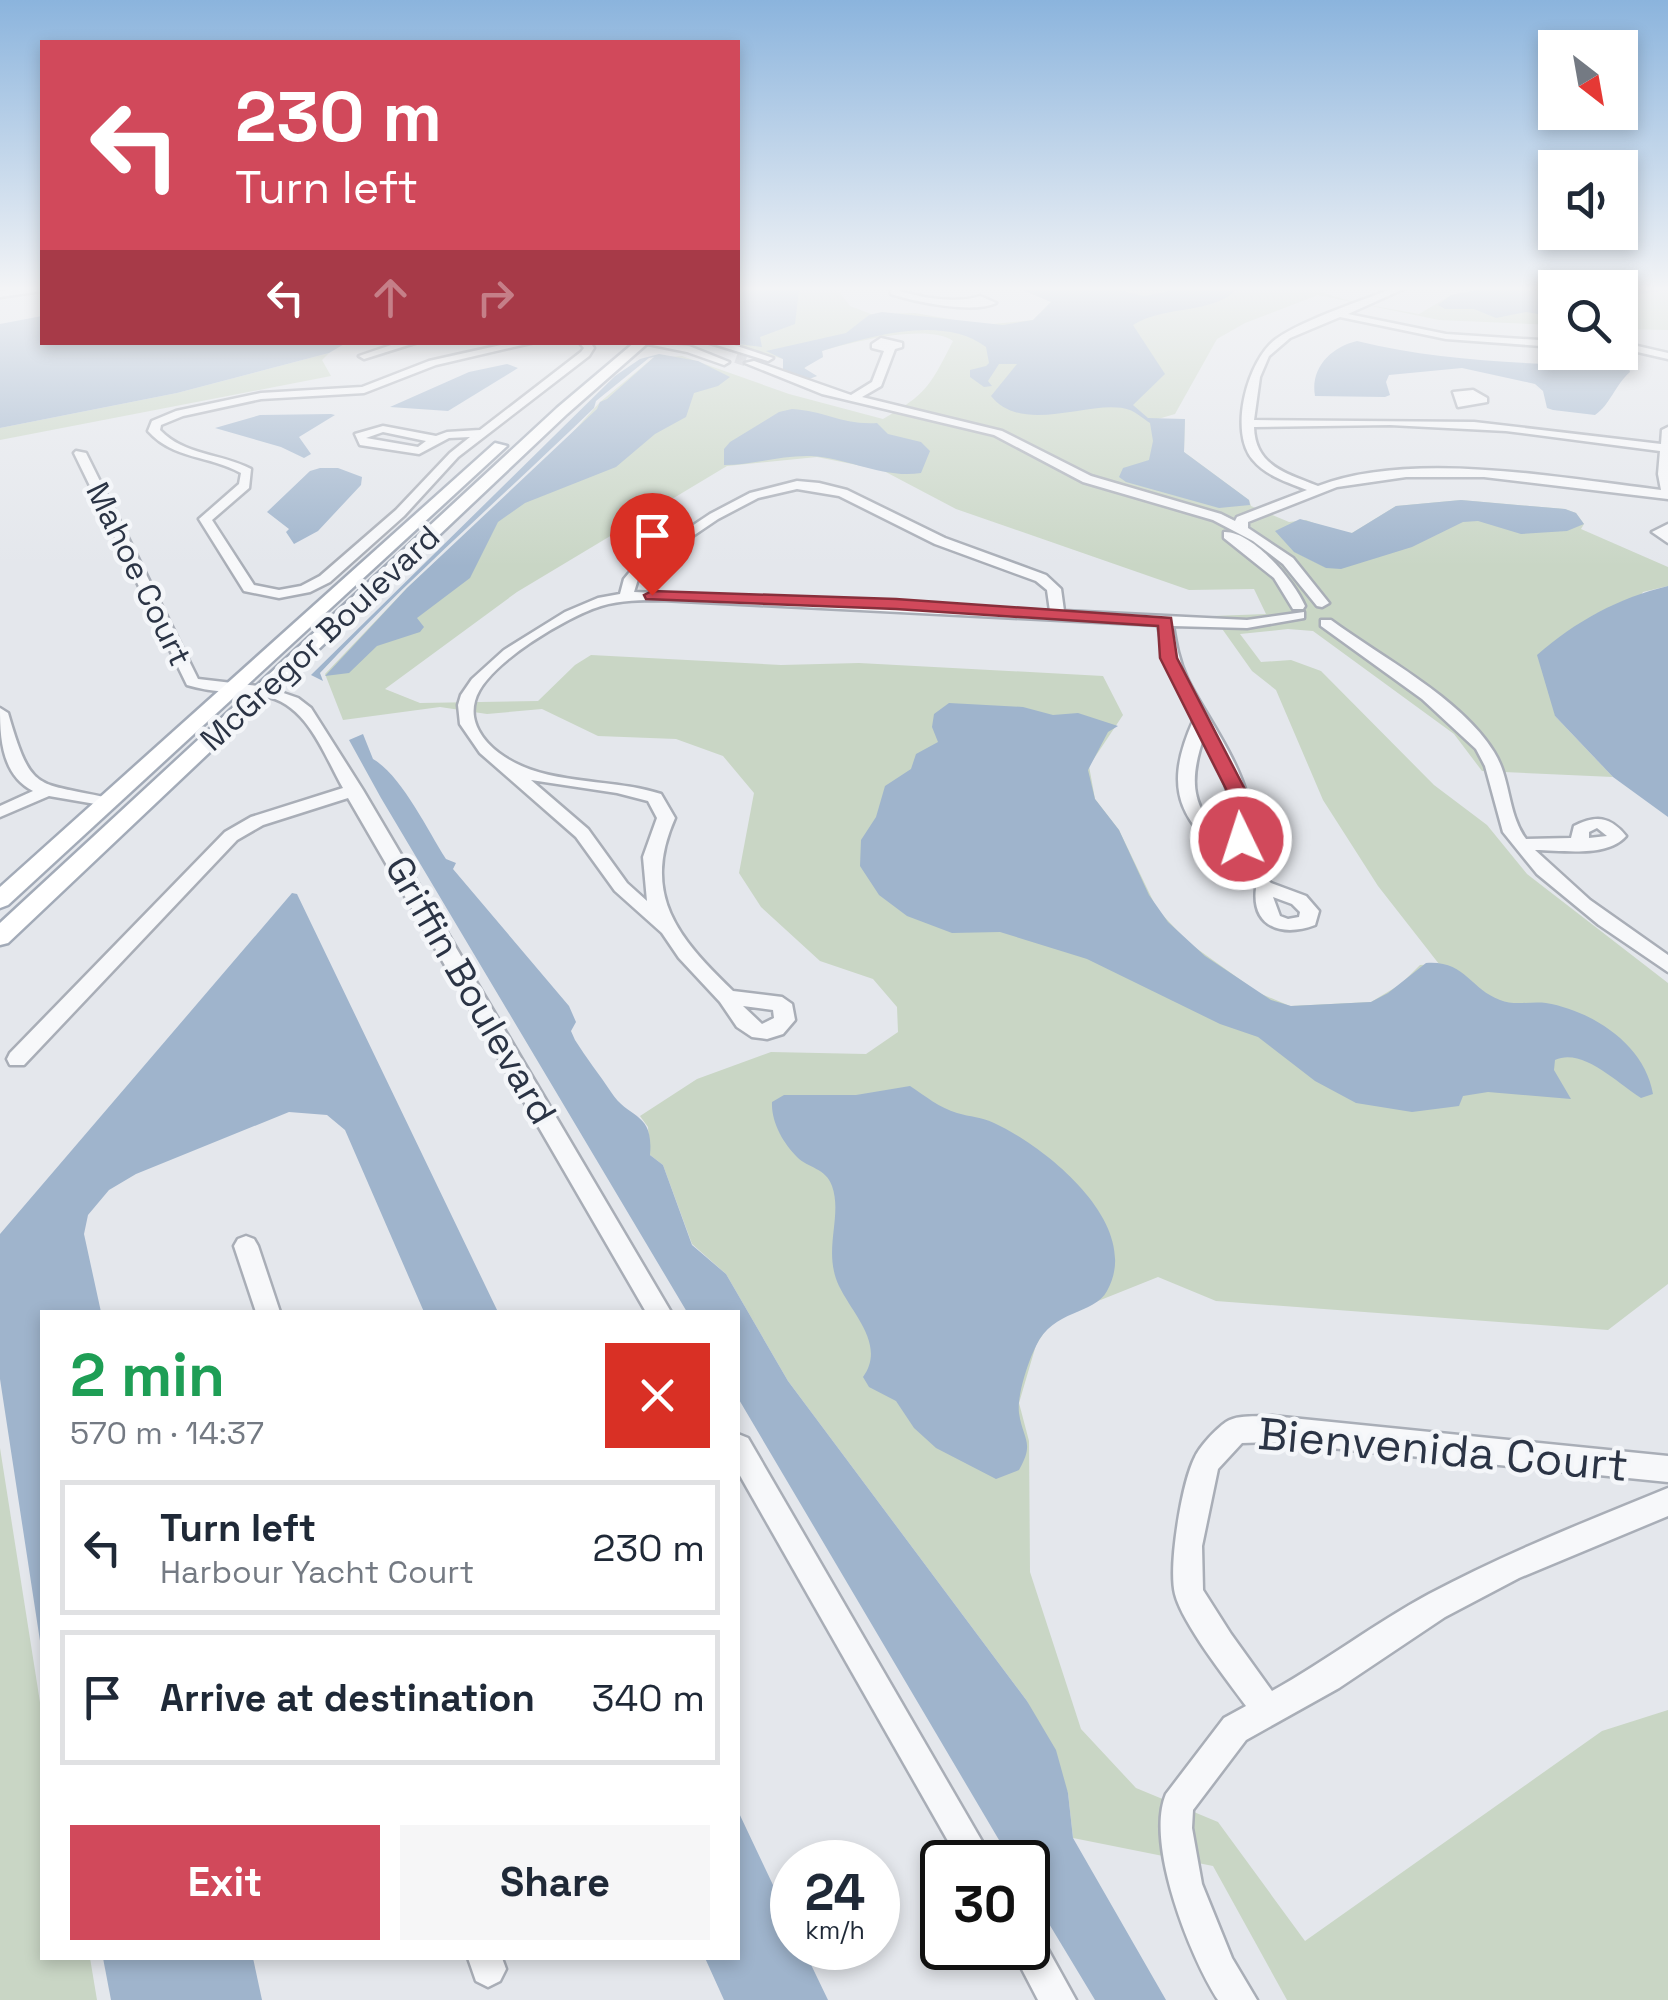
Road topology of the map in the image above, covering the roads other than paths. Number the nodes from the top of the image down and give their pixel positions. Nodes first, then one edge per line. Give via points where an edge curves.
1 (391, 379) edge
2 (553, 379) edge
3 (578, 379) edge
4 (599, 379) edge
5 (776, 379) edge
6 (796, 379) edge
7 (879, 379) edge
8 (1255, 379) edge
9 (851, 398) junction
10 (1462, 405) dead end
11 (1249, 423) junction
12 (1468, 426) junction
13 (1668, 430) edge
14 (483, 434) junction
15 (435, 439) junction
16 (1665, 448) junction
17 (419, 451) junction
18 (458, 452) junction
19 (80, 453) dead end
20 (489, 456) junction
21 (440, 468) junction
22 (1317, 490) junction
23 (1668, 494) edge
24 (1241, 526) junction
25 (1668, 528) edge
26 (1224, 533) junction
27 (1668, 539) edge
28 (627, 597) junction
29 (1322, 603) junction
30 (1299, 611) junction
31 (1057, 614) junction
32 (1166, 622) junction
33 (1326, 623) junction
34 (232, 690) junction
35 (264, 690) junction
36 (0, 713) edge
37 (1200, 722) junction
38 (502, 762) junction
39 (354, 790) junction
40 (48, 791) junction
41 (107, 803) junction
42 (0, 812) edge
43 (1580, 841) dead end
44 (1521, 845) junction
45 (1228, 852) junction
46 (1265, 887) dead end
47 (0, 900) edge
48 (668, 932) junction
49 (0, 937) edge
50 (1668, 965) edge
51 (726, 997) dead end
52 (17, 1059) dead end
53 (246, 1246) dead end
54 (267, 1310) edge
55 (657, 1310) edge
56 (740, 1451) edge
57 (1668, 1468) edge
58 (1668, 1502) edge
59 (1268, 1711) junction
60 (965, 1840) edge
61 (1041, 1970) edge
62 (1058, 2000) edge
63 (1238, 2000) edge

1 - 21 street via 364,390 261,396 180,412 154,426 172,448 246,472 244,485 206,518 244,584 268,594 325,579
2 - 14 street
3 - 20 main road, McGregor Boulevard
4 - 35 main road, McGregor Boulevard
5 - 26 street via 845,406 986,439 1072,485
6 - 9 street
7 - 9 street
8 - 11 street
9 - 24 street via 998,433 1087,479
10 - 12 street
11 - 12 street
11 - 22 street via 1247,441 1258,459
12 - 16 street
13 - 16 street
14 - 15 street
14 - 18 street
15 - 17 street
15 - 17 street via 383,429 359,436 364,443
16 - 23 street
17 - 21 street via 420,461
18 - 20 street
18 - 21 street
19 - 34 street, Mahoe Court via 192,682
20 - 34 main road, McGregor Boulevard
22 - 23 street via 1367,477 1444,471
22 - 24 street via 1285,512
24 - 26 street
24 - 29 street via 1288,561
25 - 27 street via 1658,532
26 - 30 street via 1270,566
28 - 31 street
28 - 31 street via 626,585 639,568 735,502 764,489 809,486 840,492 929,536 1041,578 1054,589
28 - 38 street via 590,604 548,625 473,688 463,710 467,726
29 - 30 street
29 - 33 street via 1339,615
30 - 32 street via 1232,624
30 - 33 street
31 - 32 street
32 - 37 street via 1169,658
33 - 44 street via 1441,707 1482,747
34 - 35 street, Mahoe Court
34 - 41 main road, McGregor Boulevard
35 - 39 street, Griffin Boulevard via 282,693 306,710
35 - 49 main road, McGregor Boulevard
36 - 40 street via 20,776
37 - 45 street via 1242,803 1241,839
37 - 45 street via 1186,796
38 - 48 street via 582,833 621,887
38 - 48 street via 560,782 628,788 655,798 666,818 651,864
39 - 52 street via 256,821 231,836
39 - 55 street, Griffin Boulevard
40 - 41 street
40 - 42 street
41 - 47 main road, McGregor Boulevard
43 - 44 street
44 - 50 street
45 - 46 street
48 - 51 street
53 - 54 street
56 - 60 street
57 - 59 street, Bienvenida Court via 1272,1429 1236,1431 1206,1462 1188,1546 1189,1593
58 - 59 street via 1509,1568
59 - 63 street via 1235,1729 1178,1805 1184,1884
61 - 62 street

